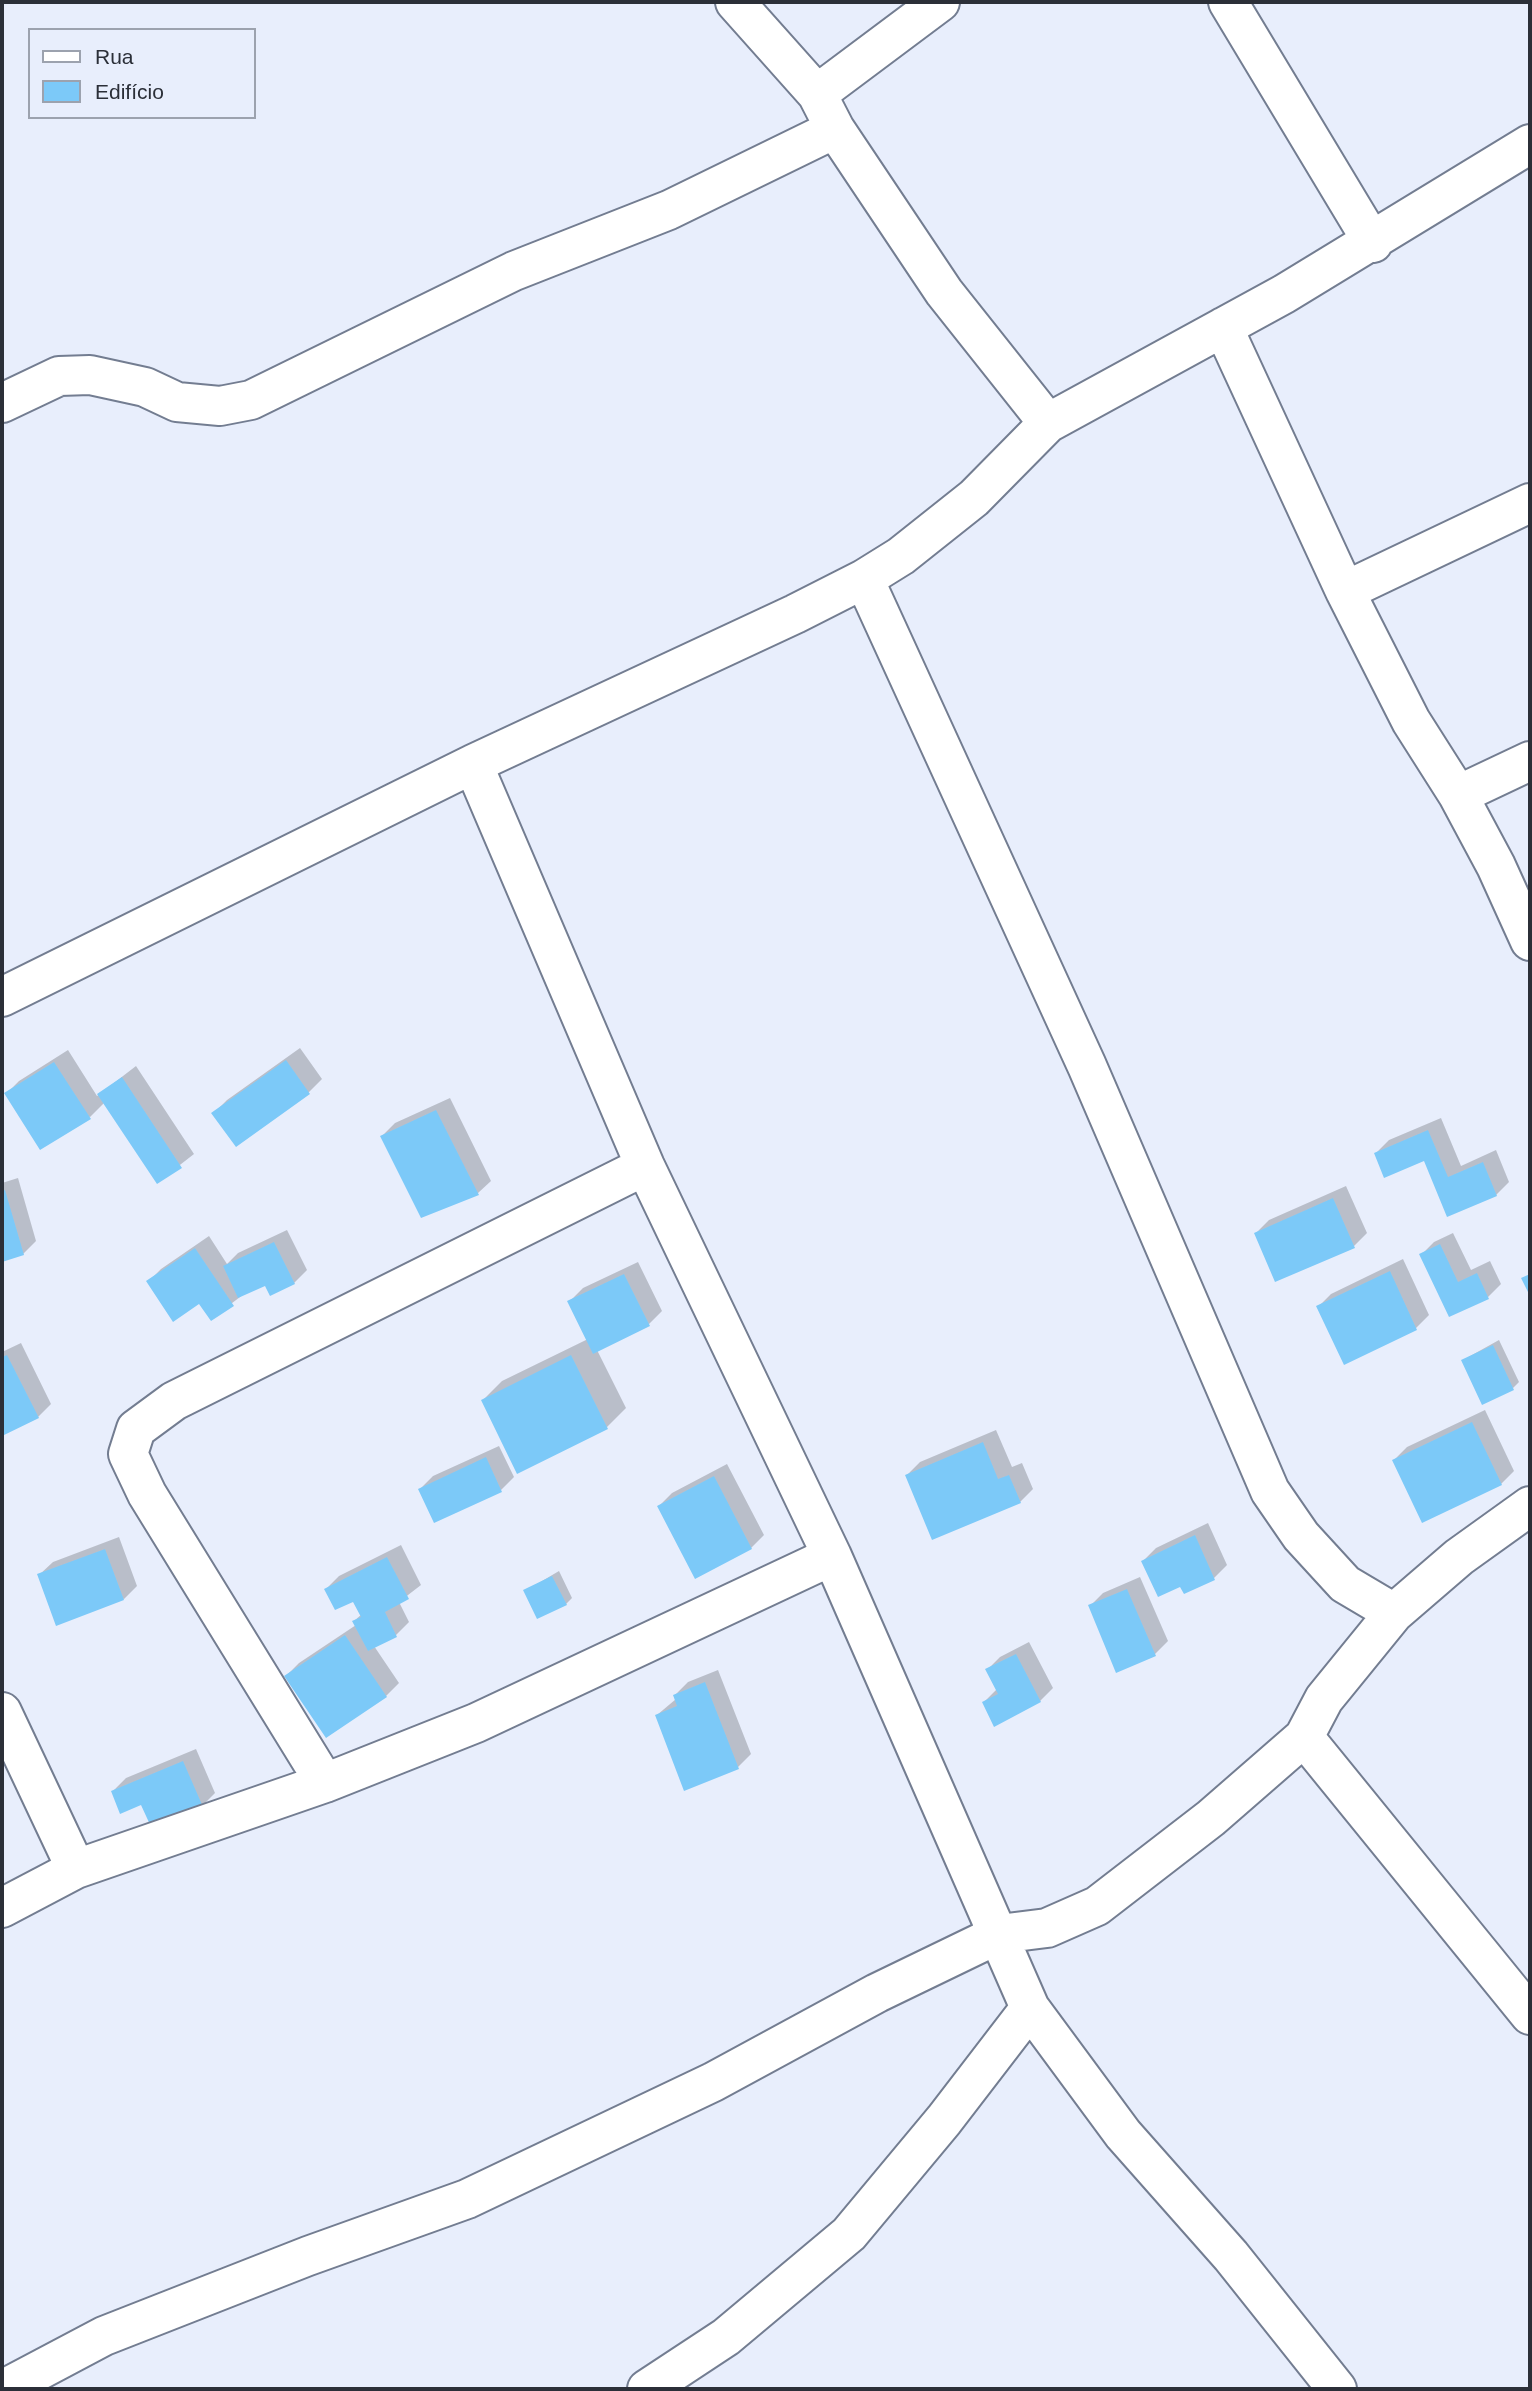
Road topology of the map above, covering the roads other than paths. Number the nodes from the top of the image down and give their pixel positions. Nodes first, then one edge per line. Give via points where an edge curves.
1 (735, 2) edge
2 (940, 2) edge
3 (1228, 2) edge
4 (817, 94) junction
5 (835, 129) junction
6 (1530, 144) edge
7 (1373, 243) junction
8 (1223, 327) junction
9 (2, 403) edge
10 (1048, 423) junction
11 (1530, 503) edge
12 (864, 579) junction
13 (1345, 591) junction
14 (1530, 761) edge
15 (473, 764) junction
16 (1458, 795) junction
17 (1530, 941) edge
18 (2, 997) edge
19 (646, 1166) junction
20 (1530, 1506) edge
21 (832, 1556) junction
22 (1394, 1613) junction
23 (2, 1712) edge
24 (1304, 1737) junction
25 (325, 1783) junction
26 (76, 1869) junction
27 (2, 1908) edge
28 (999, 1934) junction
29 (1030, 2008) junction
30 (1530, 2015) edge
31 (4, 2389) edge
32 (647, 2389) edge
33 (1337, 2389) edge

1 - 4 street
2 - 4 street
3 - 7 street
4 - 5 street
5 - 9 street via 669,210 514,271 251,400 220,406 177,402 145,387 90,375 59,376
5 - 10 street via 944,292
6 - 7 street
7 - 8 street
8 - 10 street
8 - 13 street
10 - 12 street via 974,498
11 - 13 street
12 - 15 street
12 - 22 street via 1081,1054 1270,1491 1301,1536 1345,1584
13 - 16 street via 1410,721
14 - 16 street
15 - 18 street
15 - 19 street
16 - 17 street
19 - 21 street
19 - 25 street via 174,1401 136,1429 128,1454 147,1494
20 - 22 street via 1459,1557
21 - 25 street via 476,1723
21 - 28 street
22 - 24 street via 1324,1699
23 - 26 street
24 - 28 street via 1211,1818 1097,1906 1047,1928
24 - 30 street
25 - 26 street
26 - 27 street
28 - 29 street
28 - 31 street via 877,1993 713,2082 467,2199 104,2336
29 - 32 street via 849,2234 726,2337
29 - 33 street via 1123,2134 1231,2256

